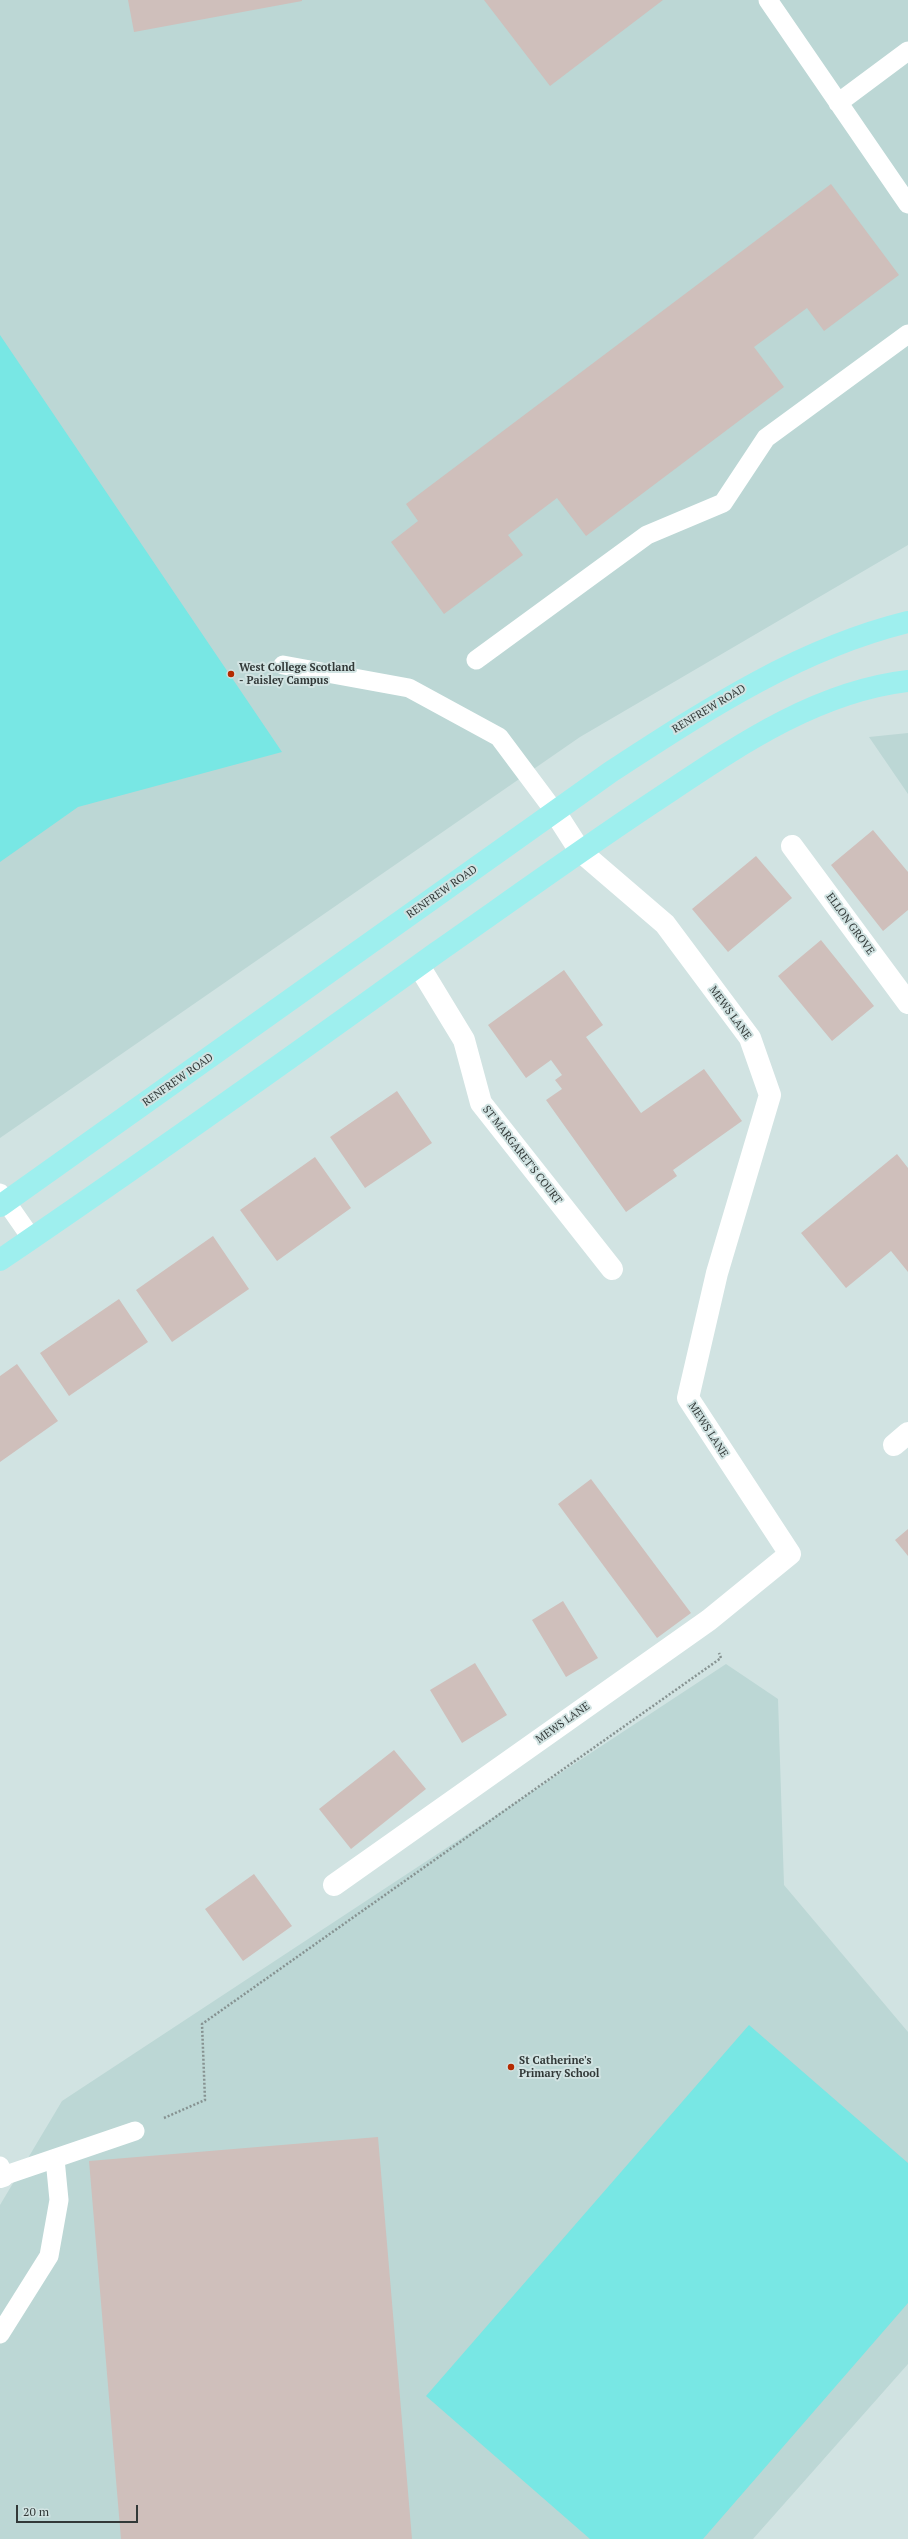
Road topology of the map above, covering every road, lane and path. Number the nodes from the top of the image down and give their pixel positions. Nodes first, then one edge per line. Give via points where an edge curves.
1 (768, 0) edge
2 (908, 51) edge
3 (838, 103) junction
4 (908, 204) edge
5 (908, 334) edge
6 (908, 622) edge
7 (476, 660) dead end
8 (283, 665) dead end
9 (908, 681) edge
10 (555, 812) junction
11 (792, 846) dead end
12 (580, 851) junction
13 (419, 966) junction
14 (908, 1003) edge
15 (2, 1201) edge
16 (32, 1239) junction
17 (0, 1260) edge
18 (612, 1269) dead end
19 (709, 1620) junction
20 (334, 1885) dead end
21 (135, 2131) joint
22 (54, 2159) junction
23 (1, 2173) edge
24 (0, 2334) edge

1 - 3 lane
2 - 3 lane
3 - 4 lane
5 - 7 lane via 766,438 723,504 647,535
6 - 10 main road, RENFREW ROAD via 825,649 776,670 702,712
8 - 10 lane via 409,688 498,737
9 - 12 main road via 890,683 834,699 741,743
10 - 12 street, MEWS LANE
10 - 15 main road, RENFREW ROAD
11 - 14 street, ELLON GROVE
12 - 13 main road
12 - 19 street, MEWS LANE via 665,924 750,1038 770,1095 717,1273 688,1398 790,1554
13 - 16 main road
13 - 18 street, ST MARGARET'S COURT via 464,1040 481,1103
15 - 16 lane
16 - 17 main road
19 - 20 street, MEWS LANE
19 - 21 path via 721,1658 202,2024 205,2100
21 - 22 lane
22 - 23 lane
22 - 24 lane via 59,2200 49,2256

